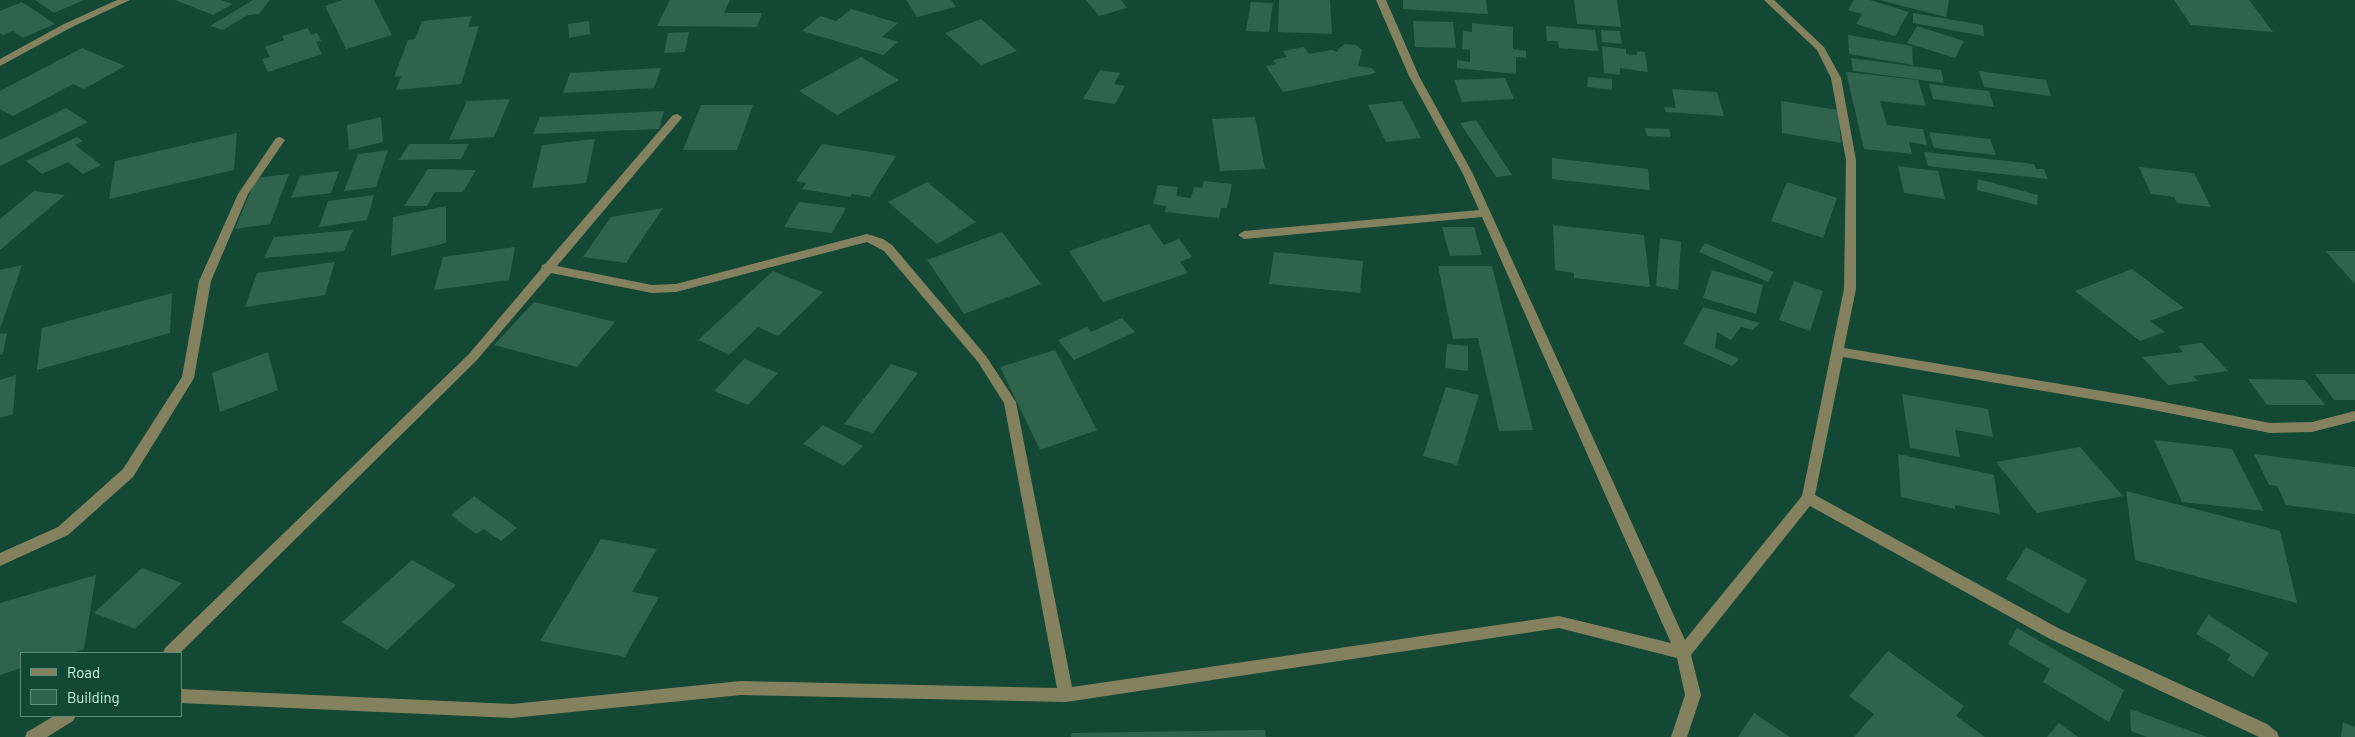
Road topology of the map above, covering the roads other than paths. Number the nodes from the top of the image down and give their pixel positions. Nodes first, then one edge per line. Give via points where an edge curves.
1 (125, 0) edge
2 (1381, 0) edge
3 (1768, 0) edge
4 (0, 63) edge
5 (676, 117) dead end
6 (280, 140) dead end
7 (1486, 213) junction
8 (1244, 235) dead end
9 (546, 268) junction
10 (1839, 352) junction
11 (2355, 416) edge
12 (1808, 498) junction
13 (0, 560) edge
14 (171, 652) edge
15 (1683, 653) junction
16 (1066, 695) junction
17 (182, 696) edge
18 (66, 717) edge
19 (33, 737) edge
20 (1678, 737) edge
21 (2272, 737) edge

1 - 4 street via 67,26
2 - 7 street via 1414,76
3 - 10 street via 1821,49 1836,78 1851,160 1850,289
5 - 9 street
6 - 13 street via 243,194 205,281 188,378 128,473 64,531
7 - 8 street
7 - 15 street
9 - 14 street via 473,357
9 - 16 street via 652,288 676,288 867,238 888,248 982,359 1010,402
10 - 11 street via 2138,402 2270,428 2312,427
10 - 12 street
12 - 15 street
12 - 21 street via 2055,634 2261,729
15 - 16 street via 1559,622
15 - 20 street via 1693,695
16 - 17 street via 741,688 512,711
18 - 19 street

